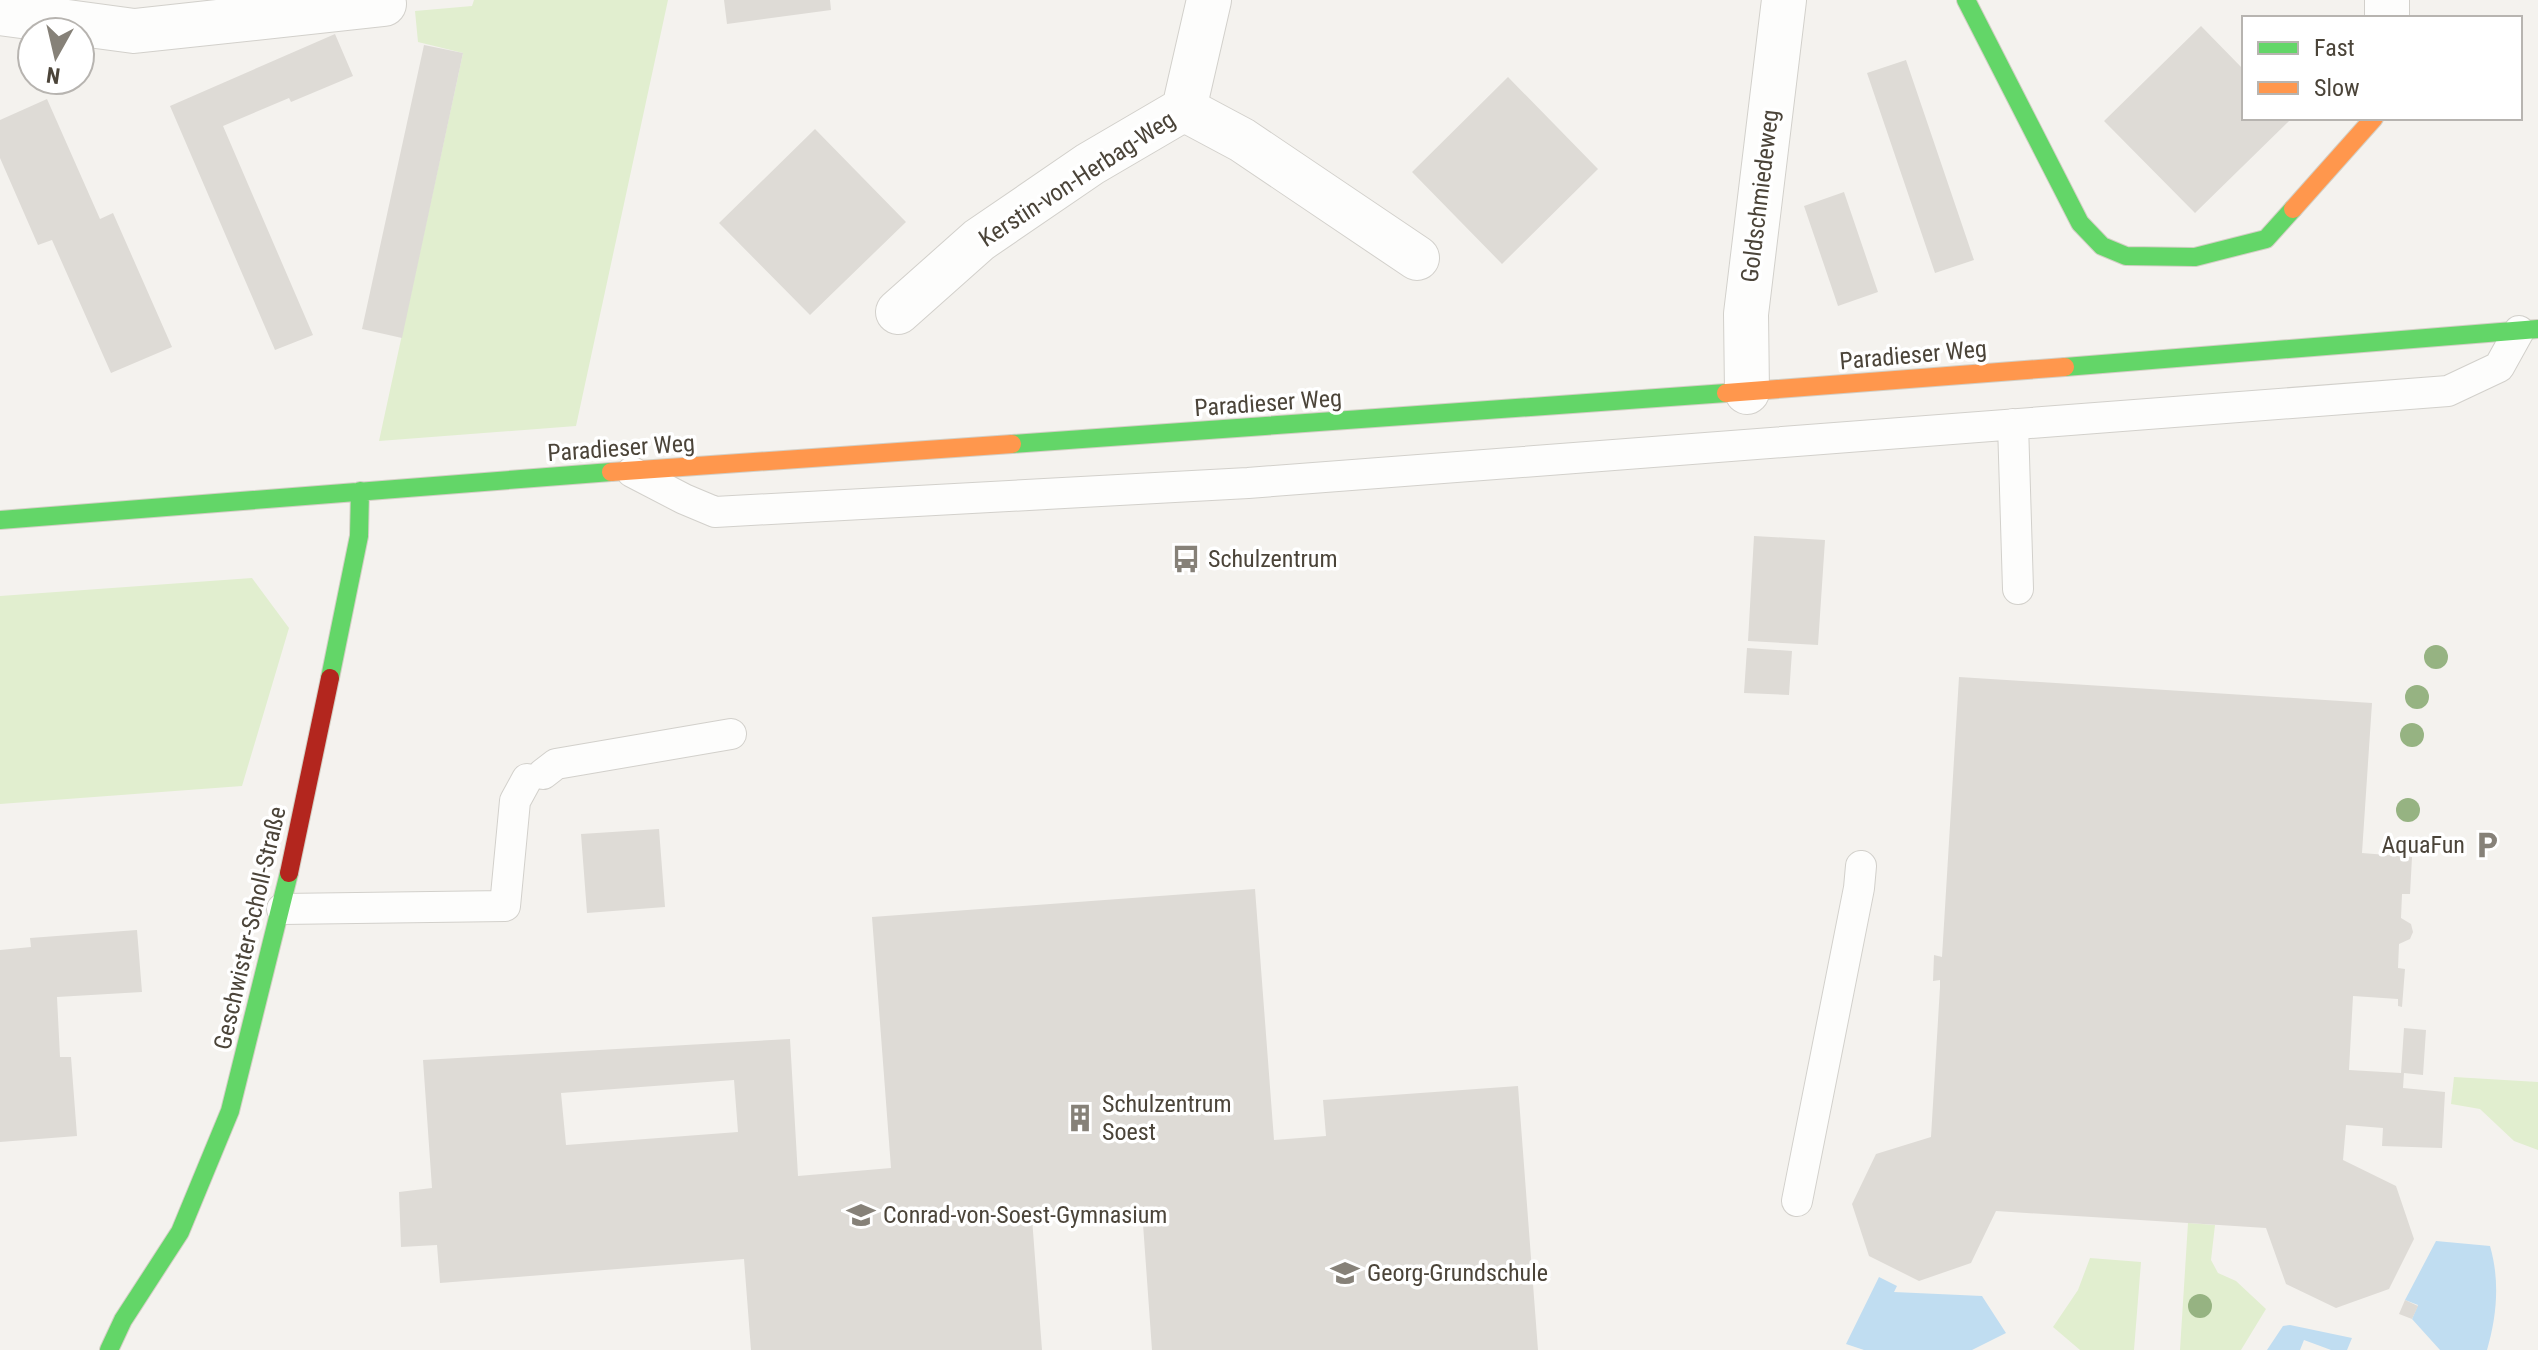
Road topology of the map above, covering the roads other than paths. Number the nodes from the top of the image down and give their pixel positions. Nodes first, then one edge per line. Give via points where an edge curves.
1 (1209, 0) edge
2 (1784, 0) edge
3 (1966, 0) edge
4 (384, 4) dead end
5 (0, 13) edge
6 (1184, 109) junction
7 (2374, 120) edge
8 (1417, 258) dead end
9 (898, 312) dead end
10 (2529, 330) edge
11 (1801, 388) junction
12 (1747, 392) junction
13 (2013, 424) junction
14 (1805, 439) junction
15 (632, 472) junction
16 (360, 491) junction
17 (0, 520) edge
18 (2018, 589) dead end
19 (731, 734) dead end
20 (1861, 866) dead end
21 (282, 909) junction
22 (1797, 1201) dead end
23 (109, 1350) edge

1 - 6 street, Kerstin-von-Herbag-Weg
2 - 12 street, Goldschmiedeweg via 1746,314
3 - 7 street via 2080,223 2102,246 2126,256 2195,257 2266,239
4 - 5 street via 134,31
6 - 8 street, Kerstin-von-Herbag-Weg via 1242,140
6 - 9 street, Kerstin-von-Herbag-Weg via 1090,164 979,240
10 - 11 street, Paradieser Weg
10 - 13 lane via 2499,367 2448,391
11 - 12 street, Paradieser Weg
11 - 14 lane
12 - 15 street, Paradieser Weg
13 - 14 lane
13 - 18 lane
14 - 15 lane via 1248,483 715,512
15 - 16 street, Paradieser Weg
16 - 17 street, Paradieser Weg
16 - 21 street, Geschwister-Scholl-Straße via 359,536
19 - 21 lane via 556,764 535,776 515,801 505,906
20 - 22 lane
21 - 23 street, Geschwister-Scholl-Straße via 230,1111 180,1232

